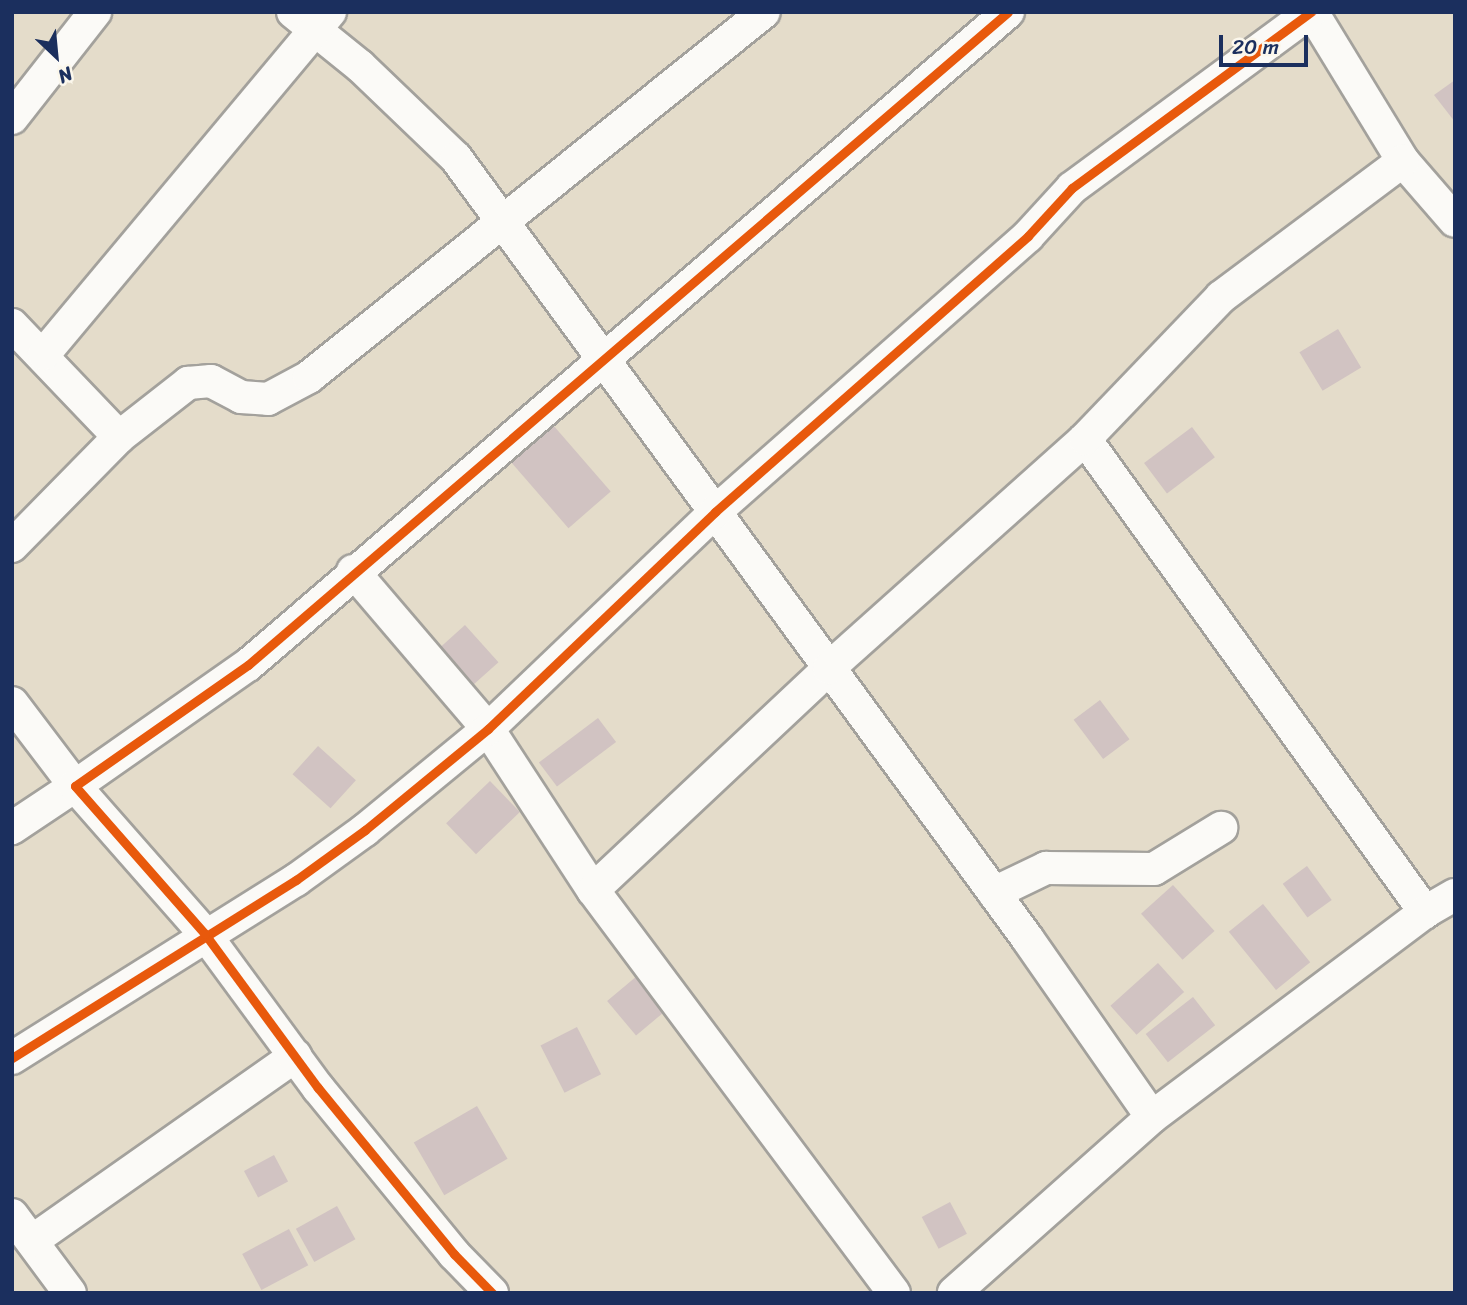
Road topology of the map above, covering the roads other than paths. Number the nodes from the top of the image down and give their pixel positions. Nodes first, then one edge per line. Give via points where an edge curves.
1 (95, 12) edge
2 (764, 12) edge
3 (1008, 12) edge
4 (1311, 12) edge
5 (313, 18) edge
6 (12, 118) edge
7 (1403, 161) junction
8 (1455, 221) edge
9 (502, 222) junction
10 (12, 325) edge
11 (44, 354) junction
12 (603, 359) junction
13 (119, 437) junction
14 (1085, 439) junction
15 (715, 513) junction
16 (12, 546) edge
17 (352, 571) junction
18 (829, 668) junction
19 (12, 703) edge
20 (488, 729) junction
21 (75, 786) junction
22 (12, 828) edge
23 (1221, 828) dead end
24 (593, 890) junction
25 (994, 893) junction
26 (1455, 895) edge
27 (1425, 912) junction
28 (205, 934) junction
29 (295, 1056) junction
30 (12, 1058) edge
31 (1152, 1117) junction
32 (12, 1215) edge
33 (32, 1241) junction
34 (70, 1293) edge
35 (492, 1293) edge
36 (894, 1293) edge
37 (954, 1293) edge

1 - 6 street
2 - 9 street
3 - 12 street
4 - 7 street
4 - 15 street via 1072,188 1028,236
5 - 9 street via 456,158
5 - 11 street
7 - 8 street
7 - 14 street via 1221,296
9 - 12 street
9 - 13 street via 309,377 268,399 241,397 211,381 188,383
10 - 11 street
11 - 13 street
12 - 15 street
12 - 17 street
13 - 16 street
14 - 18 street
14 - 27 street
15 - 18 street
15 - 20 street
17 - 20 street
17 - 21 street via 248,665
18 - 24 street
18 - 25 street
19 - 21 street
20 - 24 street
20 - 28 street via 296,880
21 - 22 street
21 - 28 street
23 - 25 street via 1154,869 1045,867
24 - 36 street
25 - 31 street
26 - 27 street
27 - 31 street
28 - 29 street
28 - 30 street
29 - 33 street
29 - 35 street via 446,1245
31 - 37 street
32 - 33 street
33 - 34 street

